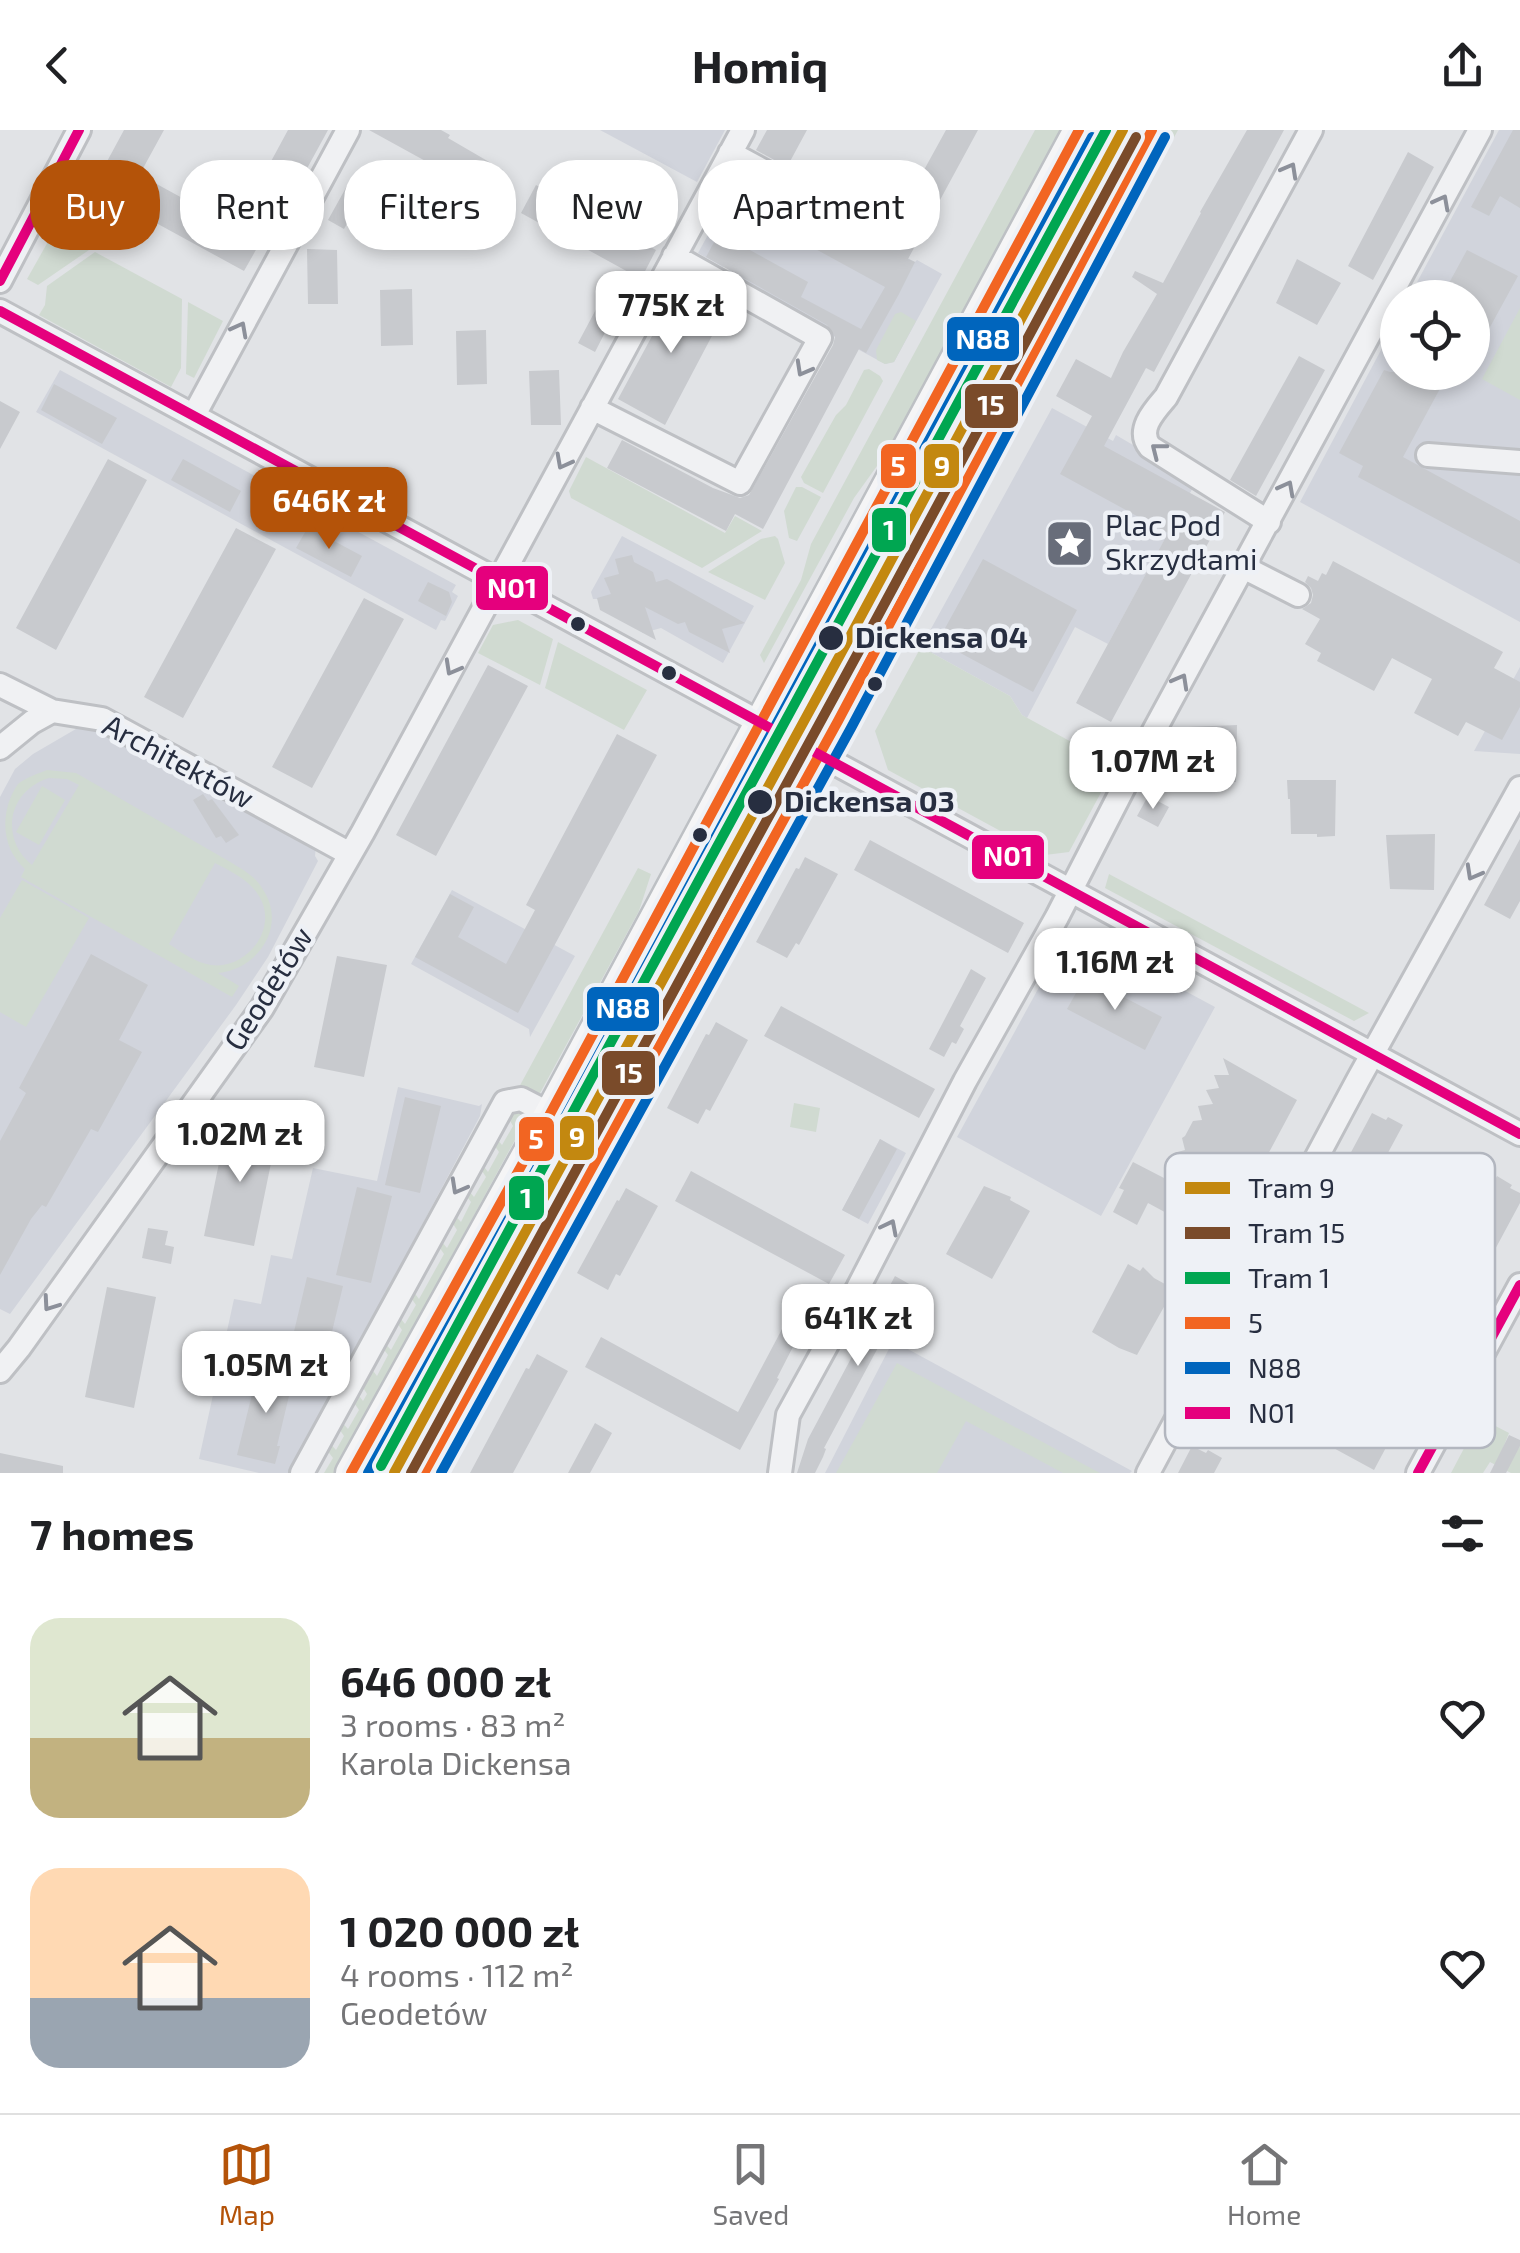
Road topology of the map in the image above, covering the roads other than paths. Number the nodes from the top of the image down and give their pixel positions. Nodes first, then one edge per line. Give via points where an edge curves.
1 (79, 130) edge
2 (348, 130) edge
3 (743, 130) edge
4 (1079, 130) edge
5 (1152, 130) edge
6 (1312, 130) edge
7 (1480, 130) edge
8 (730, 153) junction
9 (743, 160) edge
10 (674, 256) junction
11 (0, 281) edge
12 (0, 311) edge
13 (592, 408) junction
14 (194, 415) junction
15 (1428, 455) dead end
16 (1520, 462) edge
17 (1269, 522) junction
18 (1244, 568) junction
19 (498, 582) junction
20 (1298, 595) dead end
21 (0, 685) edge
22 (52, 711) junction
23 (759, 724) junction
24 (0, 748) edge
25 (820, 755) junction
26 (1520, 788) edge
27 (350, 854) junction
28 (1071, 891) junction
29 (1372, 1054) junction
30 (550, 1114) junction
31 (1520, 1134) edge
32 (1320, 1153) edge
33 (1520, 1285) edge
34 (1495, 1331) edge
35 (9, 1343) edge
36 (0, 1371) edge
37 (1165, 1441) edge
38 (1432, 1448) edge
39 (302, 1473) edge
40 (350, 1473) edge
41 (424, 1473) edge
42 (780, 1473) edge
43 (1148, 1473) edge
44 (1418, 1473) edge

1 - 11 street
14 -> 2 street
3 - 8 street, Geodetów
4 - 23 main road
5 - 25 main road
17 -> 6 street via 1150,447 1144,433
17 -> 7 street
8 - 9 street
8 - 10 street, Geodetów
10 - 13 street, Geodetów
10 -> 13 street via 820,338 740,483
12 - 14 street
13 -> 19 street, Geodetów
14 - 19 street
15 - 16 street
17 - 18 street
18 - 20 street
28 -> 18 street
19 - 23 street
19 -> 27 street, Geodetów
21 - 22 street, Architektów
22 - 24 street
22 - 27 street, Architektów via 102,719
23 - 25 street
23 - 30 main road
25 - 28 street
25 - 41 main road
26 -> 29 street
27 -> 35 street, Geodetów via 262,1008
28 - 29 street
42 -> 28 street via 788,1415
29 - 31 street
29 - 32 street
30 -> 39 street via 521,1099 505,1102
30 - 40 main road
33 - 34 street
35 - 36 street, Geodetów
37 - 43 street
38 - 44 street

